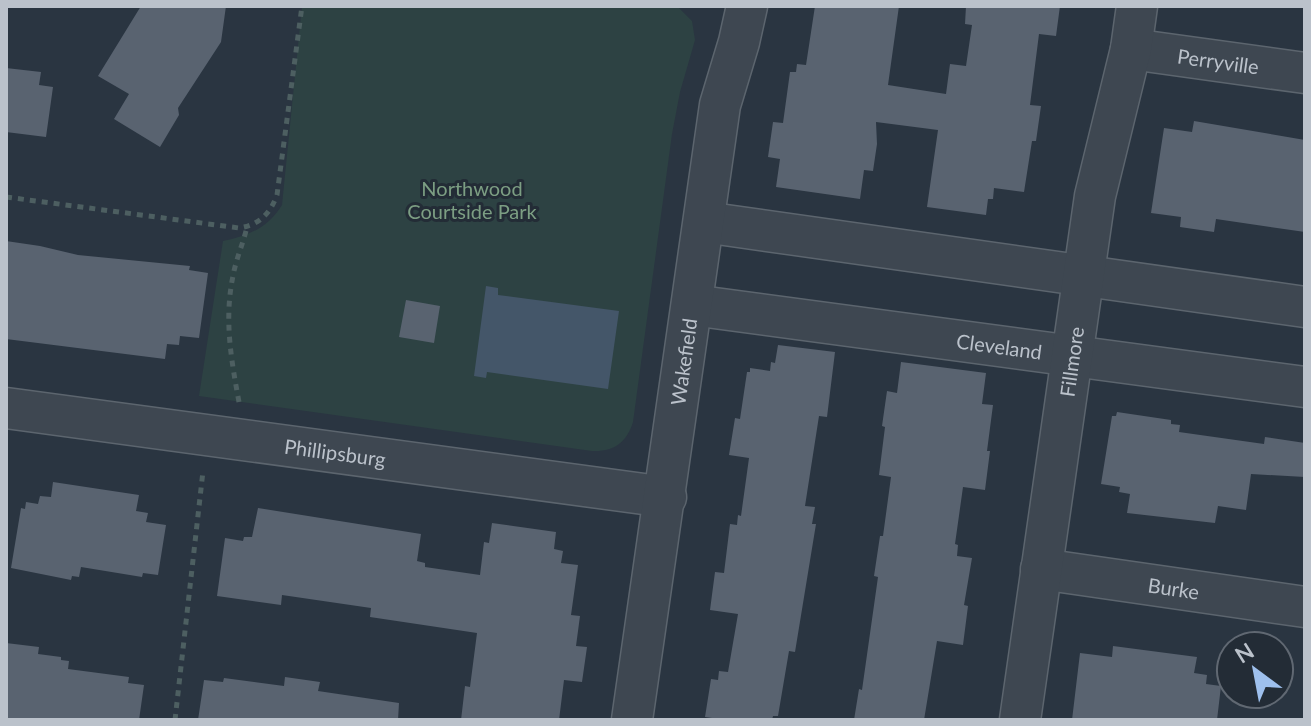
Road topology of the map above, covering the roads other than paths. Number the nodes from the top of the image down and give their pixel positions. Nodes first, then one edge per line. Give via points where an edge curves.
1 (747, 6) edge
2 (1137, 6) edge
3 (1131, 49) junction
4 (1305, 73) edge
5 (704, 222) junction
6 (1084, 277) junction
7 (692, 305) junction
8 (1305, 307) edge
9 (1073, 356) junction
10 (1305, 387) edge
11 (6, 408) edge
12 (666, 497) junction
13 (1041, 569) junction
14 (1305, 607) edge
15 (632, 720) edge
16 (1020, 720) edge

1 - 5 street, Wakefield via 720,105
2 - 3 street, Fillmore
3 - 4 street, Perryville
3 - 6 street, Fillmore via 1095,196
5 - 6 street
5 - 7 street, Wakefield
6 - 8 street
6 - 9 street, Fillmore
7 - 9 street, Cleveland
7 - 12 street, Wakefield
9 - 10 street, Cleveland
9 - 13 street, Fillmore
11 - 12 street, Phillipsburg
12 - 15 street, Wakefield
13 - 14 street, Burke
13 - 16 street, Fillmore

